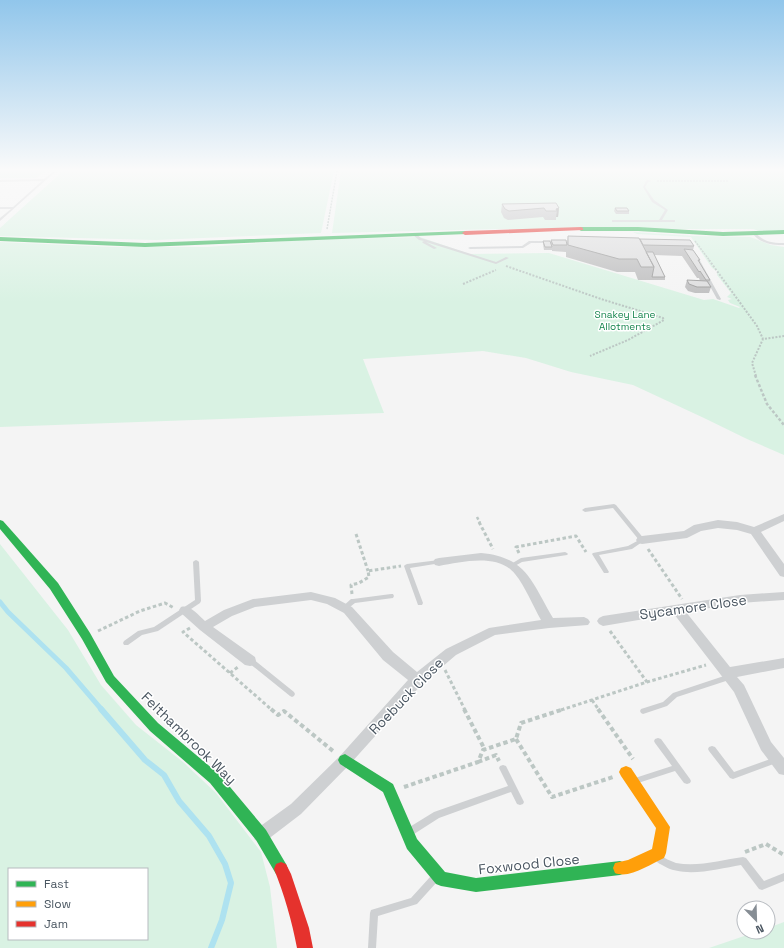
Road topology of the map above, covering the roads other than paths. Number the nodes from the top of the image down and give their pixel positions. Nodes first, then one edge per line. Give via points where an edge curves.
1 (663, 215) edge
2 (660, 220) junction
3 (674, 221) dead end
4 (616, 229) junction
5 (784, 232) edge
6 (754, 234) junction
7 (417, 236) junction
8 (0, 239) edge
9 (551, 242) edge
10 (784, 244) edge
11 (435, 248) dead end
12 (470, 248) dead end
13 (694, 253) edge
14 (507, 258) dead end
15 (719, 299) dead end
16 (585, 510) dead end
17 (784, 517) edge
18 (0, 524) edge
19 (755, 531) junction
20 (642, 540) junction
21 (564, 554) dead end
22 (196, 562) dead end
23 (439, 562) joint
24 (517, 562) junction
25 (606, 572) dead end
26 (784, 573) edge
27 (391, 596) dead end
28 (784, 596) edge
29 (420, 603) dead end
30 (348, 605) junction
31 (682, 609) junction
32 (182, 612) junction
33 (603, 621) road end
34 (584, 622) dead end
35 (549, 623) junction
36 (202, 624) junction
37 (126, 643) dead end
38 (250, 661) joint
39 (784, 663) edge
40 (730, 675) junction
41 (417, 680) junction
42 (292, 694) dead end
43 (643, 711) dead end
44 (658, 741) dead end
45 (712, 748) dead end
46 (345, 760) junction
47 (780, 764) edge
48 (677, 767) junction
49 (503, 768) road end
50 (626, 772) road end
51 (687, 781) dead end
52 (632, 782) junction
53 (513, 788) junction
54 (520, 802) dead end
55 (408, 834) junction
56 (261, 835) junction
57 (654, 855) junction
58 (437, 875) junction
59 (784, 877) edge
60 (305, 948) edge
61 (372, 948) edge

1 - 2 lane
2 - 3 lane
2 - 4 lane via 613,221
4 - 6 street
4 - 7 street
5 - 6 street
6 - 10 lane via 766,242
7 - 8 street via 325,237 145,245
7 - 11 lane
7 - 14 lane via 496,263
9 - 12 lane via 530,242 523,247
13 - 15 lane
16 - 20 lane via 614,506
17 - 19 street
18 - 56 street, Felthambrook Way via 54,586 110,679 154,727 214,779
19 - 20 street via 718,524 698,528 687,534
19 - 26 street
20 - 25 lane via 630,548 595,554
21 - 24 lane
22 - 32 lane via 198,601
23 - 24 street via 474,556
23 - 29 lane via 407,566
24 - 35 street via 519,571
27 - 30 lane
28 - 31 street, Sycamore Close via 740,599
30 - 36 street via 311,596 280,598 253,603
30 - 41 street via 348,610 388,656
31 - 33 street, Sycamore Close
31 - 40 street
32 - 36 street
32 - 37 lane via 156,629 140,633
34 - 35 street, Roebuck Close
35 - 41 street, Roebuck Close via 493,631 451,652
36 - 38 street
38 - 42 lane
39 - 40 street
40 - 43 lane via 675,695 665,704
40 - 47 street via 766,746
41 - 46 street, Roebuck Close
44 - 48 lane
45 - 47 lane via 733,776
46 - 55 street via 388,788
46 - 56 street, Roebuck Close via 296,809
48 - 51 lane
48 - 52 lane
49 - 53 lane
50 - 52 street
52 - 57 street via 663,827 659,853
53 - 54 lane
53 - 55 lane via 437,814
55 - 58 street via 412,844
56 - 60 street, Felthambrook Way via 284,874
57 - 58 street, Foxwood Close via 629,867 476,885 441,879
57 - 59 lane via 665,865 676,868 743,861 762,886
58 - 61 lane via 414,901 374,913

